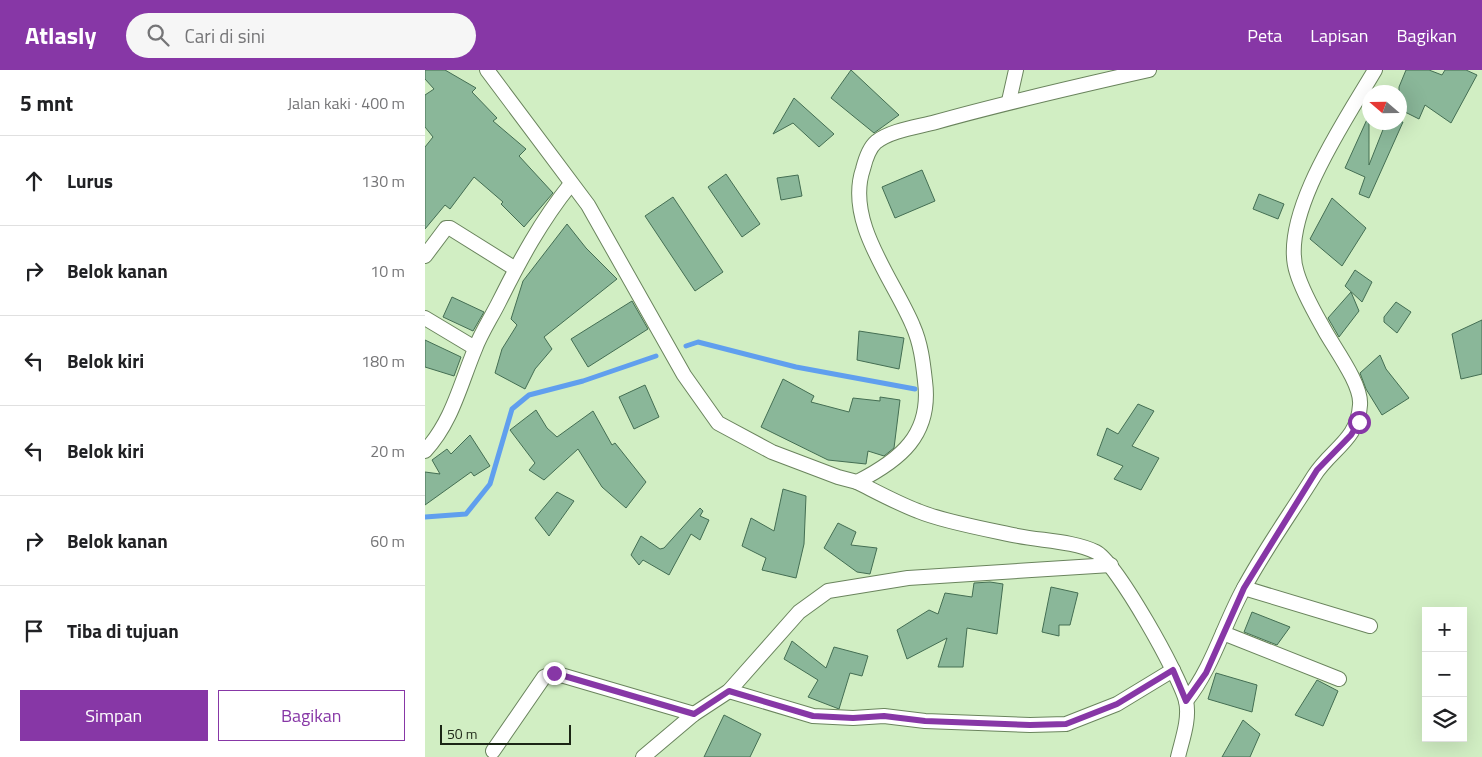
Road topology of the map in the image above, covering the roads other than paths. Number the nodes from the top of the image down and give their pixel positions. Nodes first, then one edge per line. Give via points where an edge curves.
1 (487, 70) edge
2 (1016, 70) edge
3 (1149, 70) edge
4 (1375, 70) edge
5 (1009, 101) junction
6 (570, 185) junction
7 (426, 251) edge
8 (514, 268) junction
9 (425, 318) edge
10 (475, 348) junction
11 (425, 451) edge
12 (857, 482) junction
13 (1111, 565) junction
14 (1244, 588) junction
15 (1370, 626) dead end
16 (1223, 633) junction
17 (1173, 670) junction
18 (1339, 679) dead end
19 (729, 691) junction
20 (1186, 701) junction
21 (694, 714) junction
22 (493, 751) dead end
23 (643, 757) edge
24 (1178, 757) edge

1 - 6 street
2 - 5 street
3 - 5 street
4 - 14 street via 1317,172 1299,215 1293,241 1297,273 1355,384 1361,402 1359,422 1351,435 1317,470
5 - 12 street via 896,133 875,143 867,156 858,184 865,225 870,244 913,326 921,350 927,393 921,425 911,442 886,467
6 - 8 street via 548,212
6 - 12 street via 587,205 685,375 718,423 772,452
7 - 8 street via 446,228 450,228
8 - 10 street
9 - 10 street
10 - 11 street via 457,400
12 - 13 street via 920,512 1083,547 1098,553
13 - 17 street
13 - 19 street via 908,578 829,591 799,612
14 - 15 street
14 - 16 street
16 - 18 street
16 - 20 street via 1206,673
17 - 19 street via 1117,704 1066,724 813,716
17 - 20 street
19 - 21 street
20 - 24 street via 1187,719
21 - 22 street via 554,673 544,677
21 - 23 street

